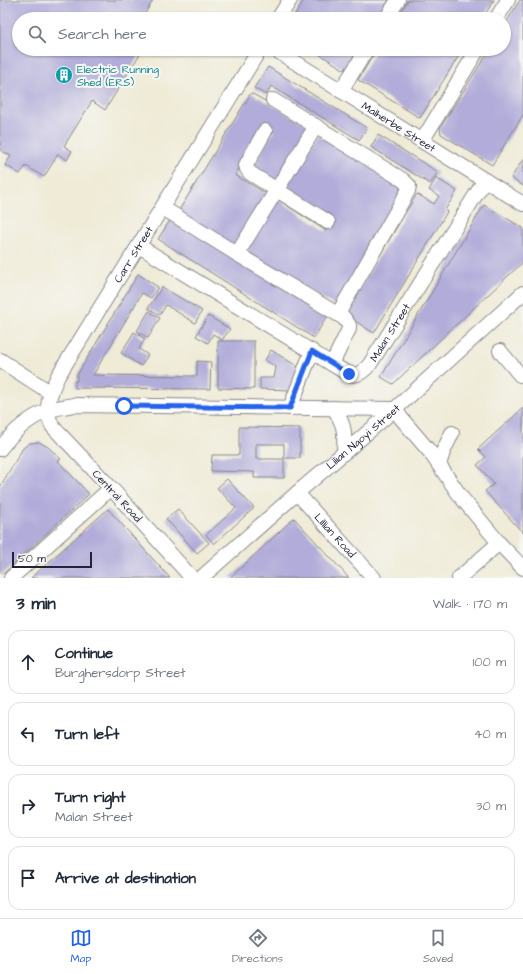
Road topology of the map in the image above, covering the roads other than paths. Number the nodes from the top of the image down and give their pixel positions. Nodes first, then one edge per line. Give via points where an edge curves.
1 (290, 0) edge
2 (398, 0) edge
3 (508, 0) edge
4 (282, 12) edge
5 (390, 12) edge
6 (500, 12) edge
7 (256, 56) edge
8 (285, 56) edge
9 (363, 56) edge
10 (474, 56) edge
11 (341, 91) junction
12 (273, 100) dead end
13 (316, 126) junction
14 (265, 131) dead end
15 (422, 141) junction
16 (485, 180) junction
17 (276, 190) junction
18 (523, 204) edge
19 (163, 208) junction
20 (328, 222) dead end
21 (143, 248) junction
22 (237, 254) junction
23 (523, 293) edge
24 (338, 314) junction
25 (312, 351) junction
26 (500, 351) dead end
27 (0, 360) edge
28 (332, 364) junction
29 (520, 375) dead end
30 (51, 393) junction
31 (290, 408) junction
32 (334, 408) junction
33 (395, 409) junction
34 (47, 411) junction
35 (452, 433) dead end
36 (0, 449) edge
37 (344, 452) junction
38 (439, 465) junction
39 (111, 488) junction
40 (297, 493) junction
41 (499, 542) junction
42 (523, 568) edge
43 (11, 578) edge
44 (192, 578) edge
45 (201, 578) edge
46 (374, 578) edge
47 (459, 578) edge

1 - 4 street
2 - 5 street
3 - 6 street
7 - 19 street, Carr Street
8 - 11 street, Malherbe Street
9 - 11 street
10 - 15 street
11 - 15 street, Malherbe Street
12 - 13 street
13 - 17 street
13 - 24 street via 409,186
14 - 17 street via 246,165 250,174
15 - 16 street, Malherbe Street
16 - 18 street, Malherbe Street
16 - 28 street, Malan Street via 366,369 355,375
17 - 20 street
17 - 22 street
19 - 21 street, Carr Street
19 - 22 street
21 - 25 street, Malan Street
21 - 30 street, Carr Street via 58,376
22 - 24 street
23 - 33 street, Lilian Ngoyi Street
24 - 28 street via 344,318 349,329
25 - 28 street, Malan Street
25 - 31 street
26 - 29 street
27 - 30 street
30 - 34 street, Carr Street
31 - 32 street
31 - 34 street via 74,406
32 - 33 street
32 - 37 street via 345,432
33 - 37 street, Lilian Ngoyi Street
33 - 38 street
34 - 36 street via 17,430
34 - 39 street, Central Road via 53,427
35 - 38 street
37 - 40 street, Lilian Ngoyi Street
38 - 41 street via 461,497
39 - 43 street
39 - 44 street, Central Road
40 - 45 street, Lilian Ngoyi Street
40 - 46 street, Lillian Road
41 - 42 street
41 - 47 street

